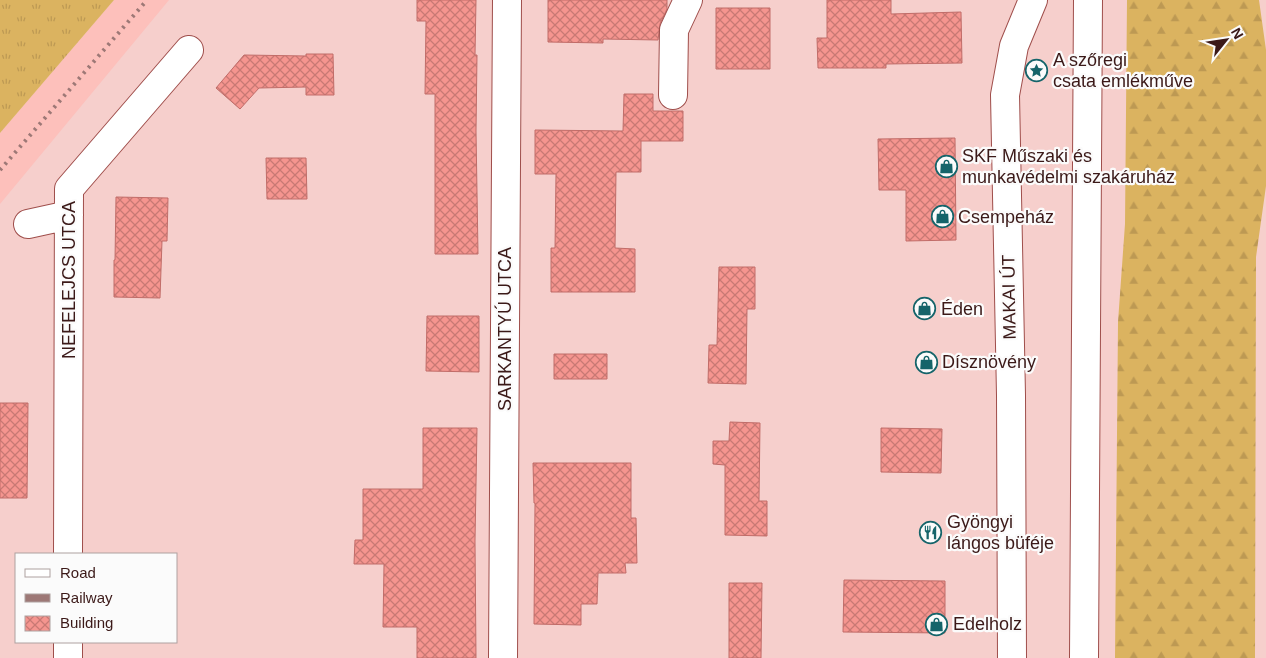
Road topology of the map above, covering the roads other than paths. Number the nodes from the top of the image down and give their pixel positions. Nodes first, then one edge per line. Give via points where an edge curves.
1 (507, 0) edge
2 (688, 0) edge
3 (1033, 0) edge
4 (1088, 0) edge
5 (189, 50) dead end
6 (672, 95) dead end
7 (69, 215) junction
8 (28, 224) dead end
9 (68, 553) edge
10 (68, 643) edge
11 (68, 658) edge
12 (503, 658) edge
13 (1012, 658) edge
14 (1084, 658) edge

1 - 12 street, SARKANTYÚ UTCA
2 - 6 street via 674,30
3 - 13 street, MAKAI ÚT via 1014,46 1005,95
4 - 14 street
5 - 7 street, NEFELEJCS UTCA via 69,189
7 - 8 street
7 - 9 street, NEFELEJCS UTCA
10 - 11 street

